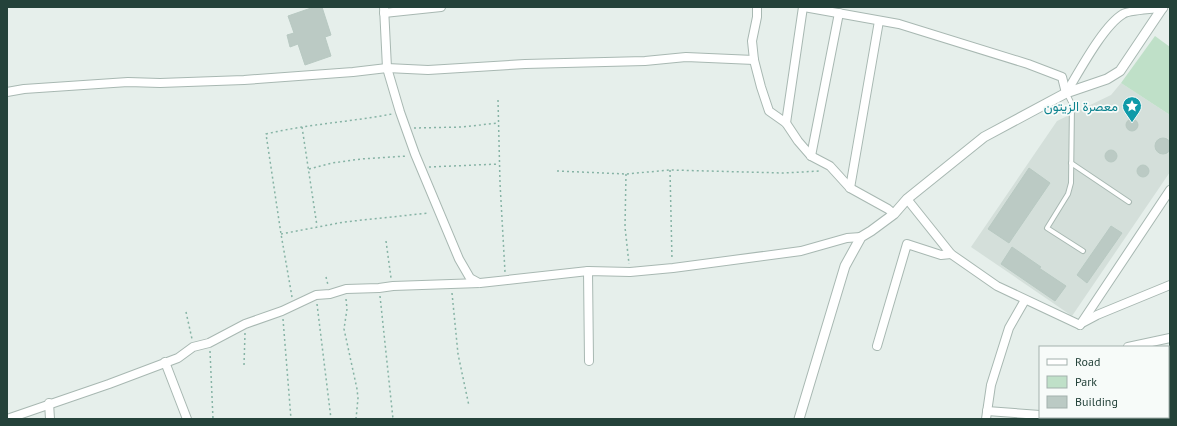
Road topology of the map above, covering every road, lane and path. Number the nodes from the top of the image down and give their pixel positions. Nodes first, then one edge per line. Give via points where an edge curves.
1 (441, 7) edge
2 (757, 7) edge
3 (804, 7) edge
4 (1163, 7) edge
5 (384, 10) edge
6 (838, 13) junction
7 (880, 21) junction
8 (754, 60) junction
9 (387, 68) junction
10 (7, 92) edge
11 (1066, 92) junction
12 (498, 100) dead end
13 (400, 112) junction
14 (498, 123) junction
15 (786, 123) junction
16 (302, 127) junction
17 (406, 129) junction
18 (415, 154) junction
19 (811, 156) junction
20 (1071, 162) junction
21 (499, 164) junction
22 (830, 166) junction
23 (309, 169) junction
24 (421, 170) junction
25 (670, 170) junction
26 (557, 171) dead end
27 (626, 174) junction
28 (850, 188) junction
29 (1170, 190) edge
30 (907, 199) junction
31 (1128, 202) dead end
32 (439, 210) junction
33 (894, 214) junction
34 (317, 226) junction
35 (281, 234) junction
36 (861, 237) junction
37 (386, 241) dead end
38 (1084, 251) dead end
39 (951, 254) junction
40 (673, 268) junction
41 (588, 271) junction
42 (630, 272) junction
43 (505, 280) junction
44 (480, 283) junction
45 (452, 284) junction
46 (1170, 285) edge
47 (393, 286) junction
48 (346, 288) junction
49 (379, 288) junction
50 (316, 295) junction
51 (1025, 300) junction
52 (294, 306) junction
53 (282, 311) junction
54 (186, 312) dead end
55 (245, 324) junction
56 (1080, 325) junction
57 (1170, 338) edge
58 (209, 343) junction
59 (876, 346) dead end
60 (1133, 346) edge
61 (193, 347) junction
62 (589, 361) dead end
63 (165, 362) junction
64 (244, 365) dead end
65 (49, 403) junction
66 (469, 406) dead end
67 (987, 415) edge
68 (1039, 415) edge
69 (1084, 418) edge
70 (1126, 418) edge
71 (7, 419) edge
72 (50, 419) edge
73 (187, 419) edge
74 (213, 419) edge
75 (291, 419) edge
76 (330, 419) edge
77 (356, 419) edge
78 (393, 419) edge
79 (799, 419) edge

1 - 5 street
2 - 8 street via 752,41
3 - 6 street
3 - 15 street
4 - 11 street via 1120,71 1107,79
4 - 11 street via 1124,13 1113,22 1097,42
5 - 9 street
6 - 7 street
6 - 19 street
7 - 11 street via 899,24 1028,64 1062,77
7 - 28 street
8 - 9 street via 686,57 428,70
8 - 15 street via 769,111
9 - 10 street via 244,80 128,82
9 - 13 street
11 - 20 lane via 1072,104
11 - 30 street via 984,137
12 - 14 path
13 - 16 path
13 - 17 street
14 - 17 path via 462,128
14 - 21 path
15 - 19 street
16 - 23 path
16 - 35 path via 266,134
17 - 18 street
18 - 23 path via 332,163
18 - 24 street
19 - 22 street
20 - 31 lane
20 - 38 lane via 1068,194 1047,228
21 - 24 path via 427,167
21 - 43 path
22 - 25 path via 819,172 783,173
22 - 28 street
23 - 34 path
24 - 32 street
25 - 27 path
25 - 40 path
26 - 27 path
27 - 42 path via 626,227
28 - 33 street
29 - 56 street
30 - 33 street
30 - 39 street
32 - 34 path
32 - 44 street via 459,260 470,278
33 - 36 street
34 - 35 path
35 - 52 path
36 - 40 street via 847,238 801,251
36 - 79 street via 845,266
37 - 47 path
39 - 51 street via 997,286
39 - 59 street via 940,255 907,244
40 - 42 street
41 - 42 street
41 - 43 street
41 - 62 street
43 - 44 street
44 - 45 street
45 - 47 street
45 - 66 path via 458,354
46 - 56 street via 1096,315
47 - 49 street
48 - 49 street
48 - 50 street via 330,294
48 - 77 path via 347,309 344,329 357,389
49 - 78 path
50 - 52 street
50 - 76 path
51 - 56 street
51 - 67 street via 1009,328 991,385
52 - 53 street
53 - 55 street
53 - 75 path
54 - 61 path
55 - 58 street
55 - 64 path
57 - 60 street
58 - 61 street
58 - 74 path
61 - 63 street via 178,358
63 - 65 street via 109,384
63 - 73 street
65 - 71 street
65 - 72 street
67 - 68 street
69 - 70 street

